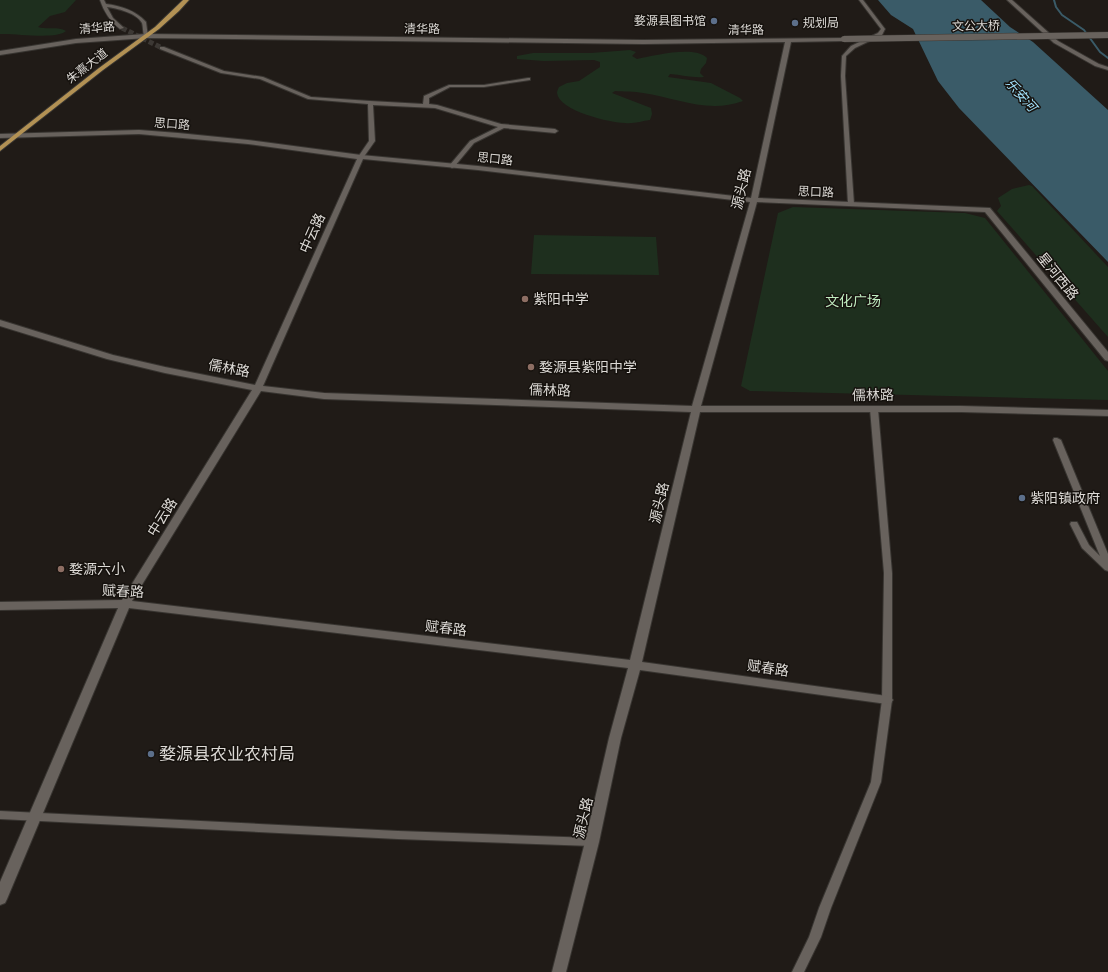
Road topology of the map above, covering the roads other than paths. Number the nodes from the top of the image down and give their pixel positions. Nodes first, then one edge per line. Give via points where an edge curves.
1 (186, 0) edge
2 (861, 0) edge
3 (1009, 0) edge
4 (103, 3) edge
5 (122, 28) tunnel mouth
6 (1108, 35) edge
7 (146, 36) junction
8 (844, 39) joint
9 (788, 40) junction
10 (162, 48) tunnel mouth
11 (0, 53) edge
12 (1108, 69) edge
13 (528, 79) dead end
14 (370, 103) junction
15 (426, 105) junction
16 (504, 126) junction
17 (555, 131) dead end
18 (18, 135) junction
19 (0, 136) edge
20 (0, 149) edge
21 (361, 157) junction
22 (452, 166) junction
23 (754, 200) junction
24 (851, 204) junction
25 (987, 210) joint
26 (0, 323) edge
27 (1108, 358) edge
28 (258, 388) junction
29 (696, 409) junction
30 (874, 409) junction
31 (1108, 413) edge
32 (1057, 440) dead end
33 (1074, 524) dead end
34 (1108, 564) edge
35 (1108, 568) edge
36 (125, 604) junction
37 (0, 606) edge
38 (635, 665) junction
39 (887, 700) junction
40 (0, 815) edge
41 (34, 816) junction
42 (592, 842) junction
43 (0, 899) edge
44 (559, 972) edge
45 (798, 972) edge

1 - 7 main road, 朱熹大道
2 - 24 street via 883,27 882,32 853,47 844,56
3 - 12 street via 1056,42
4 - 5 street via 112,21
4 - 7 street via 137,15 144,22
6 - 8 main road, 文公大桥, bridge
7 - 9 main road, 清华路 via 643,42
7 - 11 main road, 清华路 via 76,41
7 - 18 main road, 朱熹大道 via 100,69
8 - 9 main road, 清华路
9 - 23 main road, 源头路
10 - 14 street via 223,72 261,78 310,98
13 - 15 street via 484,86 449,86 426,97
14 - 15 street
14 - 21 street via 372,141
15 - 16 street
16 - 17 street
16 - 22 street via 472,142
18 - 19 main road, 思口路
18 - 20 main road, 朱熹大道
18 - 21 main road, 思口路 via 139,132 248,142
21 - 22 main road, 思口路
21 - 28 main road, 中云路
22 - 23 main road, 思口路
23 - 24 main road, 思口路
23 - 29 main road, 源头路
24 - 25 main road, 思口路
25 - 27 main road, 星河西路
26 - 28 main road, 儒林路 via 110,357
28 - 29 main road, 儒林路 via 349,398
28 - 36 main road, 中云路
29 - 30 main road, 儒林路
29 - 38 main road, 源头路
30 - 31 main road, 儒林路
30 - 39 street via 888,573
32 - 34 street
33 - 35 street via 1085,546
36 - 37 main road, 赋春路
36 - 38 main road, 赋春路
36 - 41 main road, 中云路
38 - 39 main road, 赋春路
38 - 42 main road, 源头路
39 - 45 street via 876,782 815,937
40 - 41 street
41 - 42 street via 398,835
41 - 43 main road, 中云路
42 - 44 main road, 源头路

